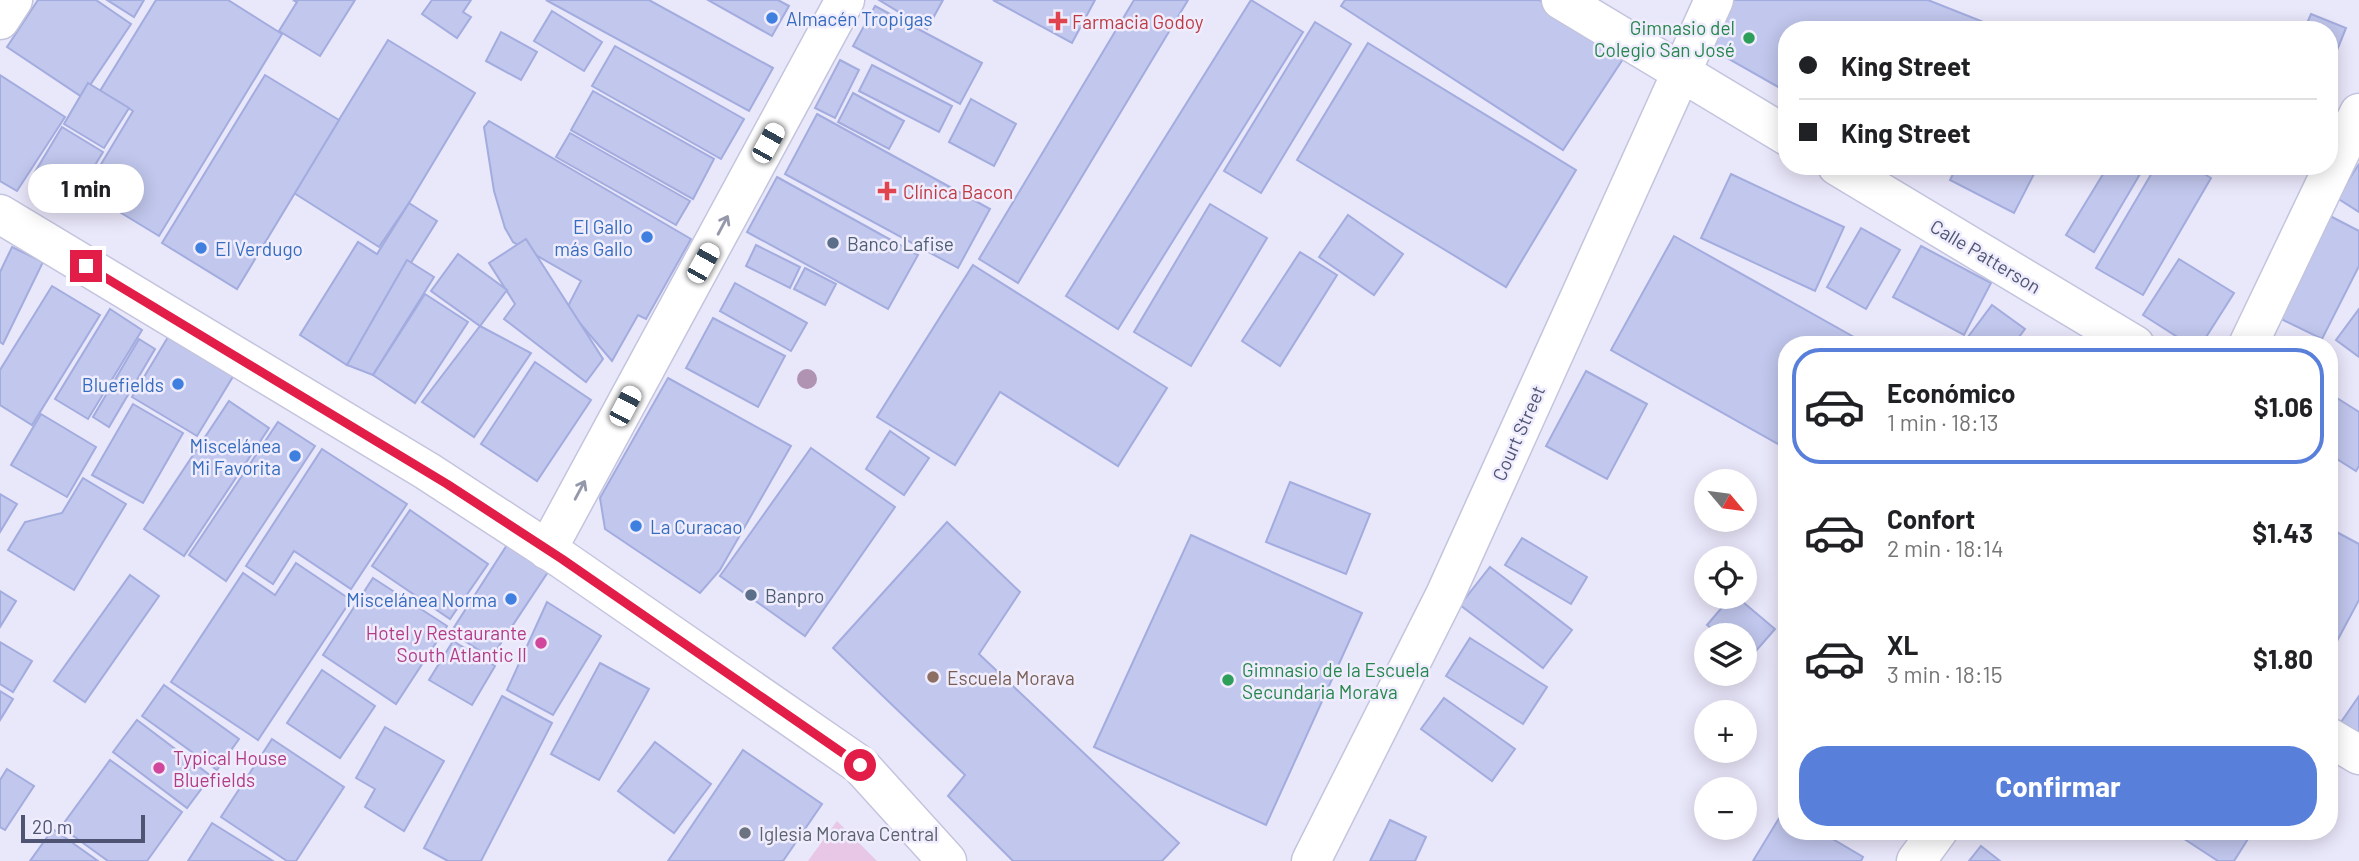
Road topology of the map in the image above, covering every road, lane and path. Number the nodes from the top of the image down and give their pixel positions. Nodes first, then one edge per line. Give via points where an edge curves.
1 (13, 0) edge
2 (845, 0) edge
3 (1562, 0) edge
4 (1714, 0) edge
5 (0, 20) edge
6 (1679, 72) junction
7 (2359, 113) edge
8 (1778, 131) edge
9 (2338, 157) edge
10 (1852, 175) edge
11 (2329, 175) edge
12 (0, 214) edge
13 (2120, 336) edge
14 (2252, 336) edge
15 (548, 550) junction
16 (2338, 742) edge
17 (2359, 755) edge
18 (1931, 840) edge
19 (947, 861) edge
20 (1311, 861) edge
21 (1916, 861) edge

1 - 5 street
15 -> 2 street
3 - 6 street
4 - 6 street, Court Street
6 - 8 street
6 - 20 street, Court Street via 1445,595
7 - 9 street
10 - 13 street, Calle Patterson
11 - 14 street
12 - 15 street via 416,464
15 - 19 street via 860,765
16 - 17 street
18 - 21 street

